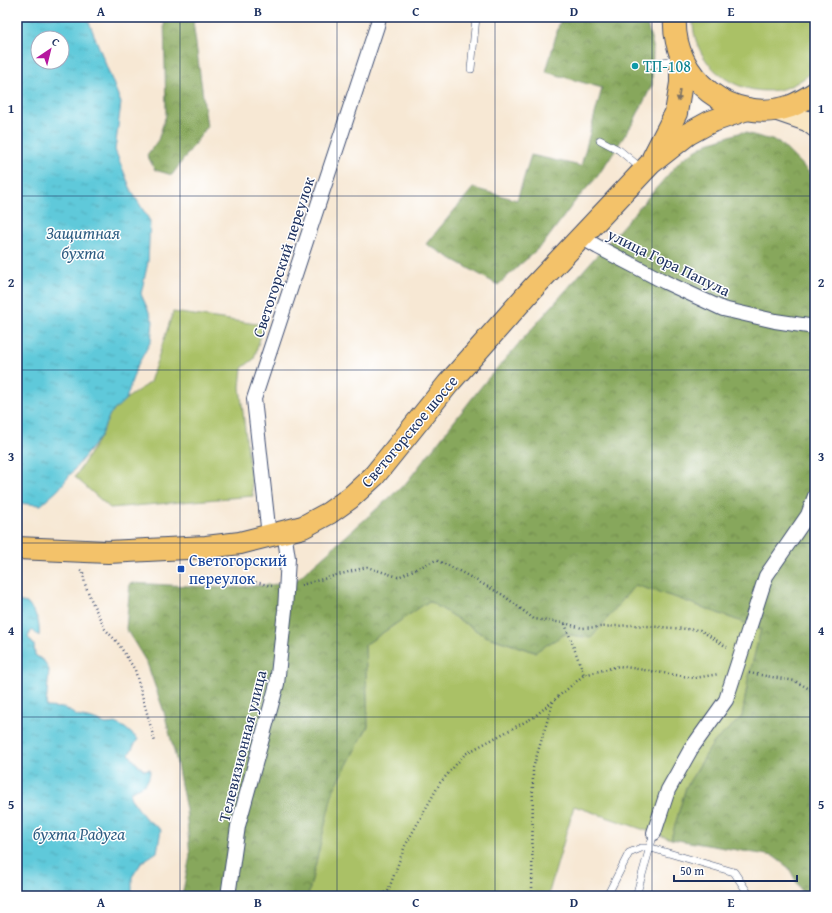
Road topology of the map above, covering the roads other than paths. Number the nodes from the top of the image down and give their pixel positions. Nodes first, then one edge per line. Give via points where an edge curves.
1 (379, 17) edge
2 (476, 17) edge
3 (675, 17) edge
4 (681, 57) junction
5 (649, 65) dead end
6 (471, 69) dead end
7 (815, 93) edge
8 (747, 109) junction
9 (775, 110) junction
10 (815, 127) edge
11 (600, 140) dead end
12 (647, 166) junction
13 (581, 237) junction
14 (815, 328) edge
15 (815, 496) edge
16 (277, 534) junction
17 (17, 548) edge
18 (654, 833) joint
19 (651, 848) junction
20 (228, 896) edge
21 (607, 896) edge
22 (636, 896) edge
23 (750, 896) edge

1 - 16 street, Светогорский переулок via 254,399
2 - 6 lane
3 - 4 main road via 676,40
4 - 5 lane
4 - 8 main road via 688,70 708,91 733,105
4 -> 12 main road, Светогорское шоссе via 681,83 676,114
7 - 9 main road via 805,100
8 - 9 main road
8 - 12 main road, Светогорское шоссе via 710,122 688,134
9 - 10 main road via 807,121
11 - 12 lane
12 - 13 main road, Светогорское шоссе
13 - 14 street, улица Гора Папула via 665,282 723,309
13 - 16 main road, Светогорское шоссе via 453,378 374,476 329,513 303,527
15 - 18 street via 808,515 766,576 726,700 691,749 668,790
16 - 17 main road, Светогорское шоссе via 226,545 108,552
16 - 20 street, Телевизионная улица via 288,558 277,684 238,826
18 - 19 lane
19 - 21 lane via 641,848 629,853
19 - 22 lane
19 - 23 lane via 734,872

